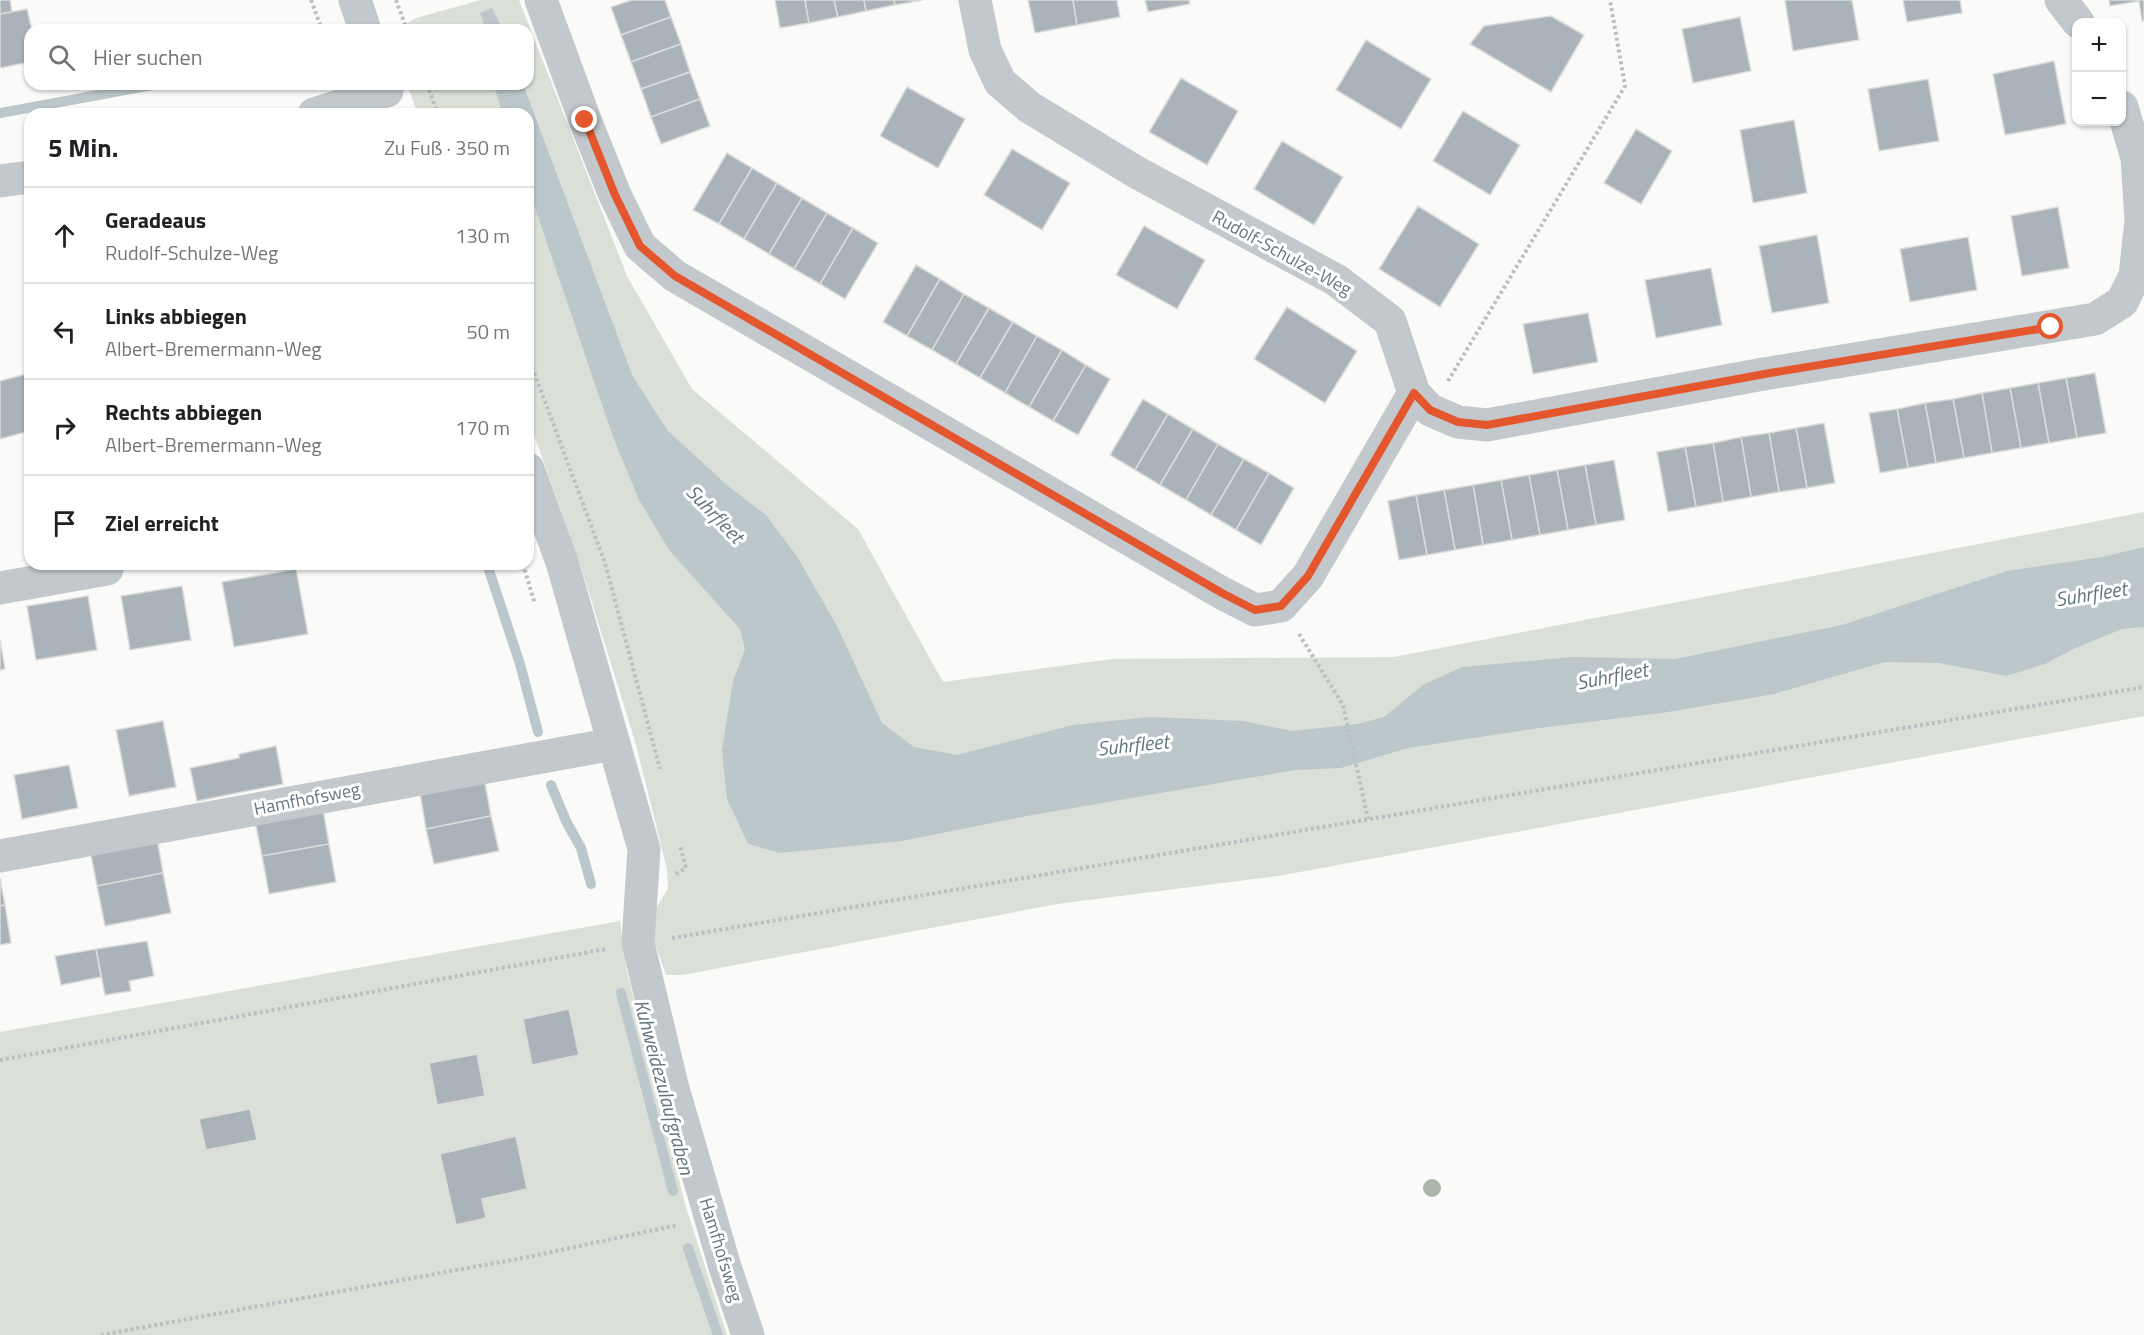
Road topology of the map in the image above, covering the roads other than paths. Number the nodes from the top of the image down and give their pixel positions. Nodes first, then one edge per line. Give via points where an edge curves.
1 (355, 0) edge
2 (541, 0) edge
3 (975, 0) edge
4 (2061, 0) edge
5 (2075, 18) edge
6 (363, 24) edge
7 (389, 96) edge
8 (339, 108) edge
9 (2126, 123) edge
10 (24, 178) edge
11 (0, 181) edge
12 (1422, 401) junction
13 (534, 485) edge
14 (100, 570) edge
15 (0, 588) edge
16 (613, 744) junction
17 (0, 856) edge
18 (748, 1335) edge

1 - 6 street
2 - 12 street via 615,195 640,246 675,276 1255,610 1281,606 1308,576
3 - 12 street, Rudolf-Schulze-Weg via 985,50 1000,82 1029,107 1092,147 1336,280 1390,321
4 - 5 street
7 - 8 street
9 - 12 street via 2137,158 2141,221 2134,276 2122,302 2095,319 1487,425 1458,422
10 - 11 street
13 - 16 street, Hamfhofsweg via 562,562
14 - 15 street
16 - 17 street, Hamfhofsweg
16 - 18 street, Hamfhofsweg via 644,849 638,943 672,1085

